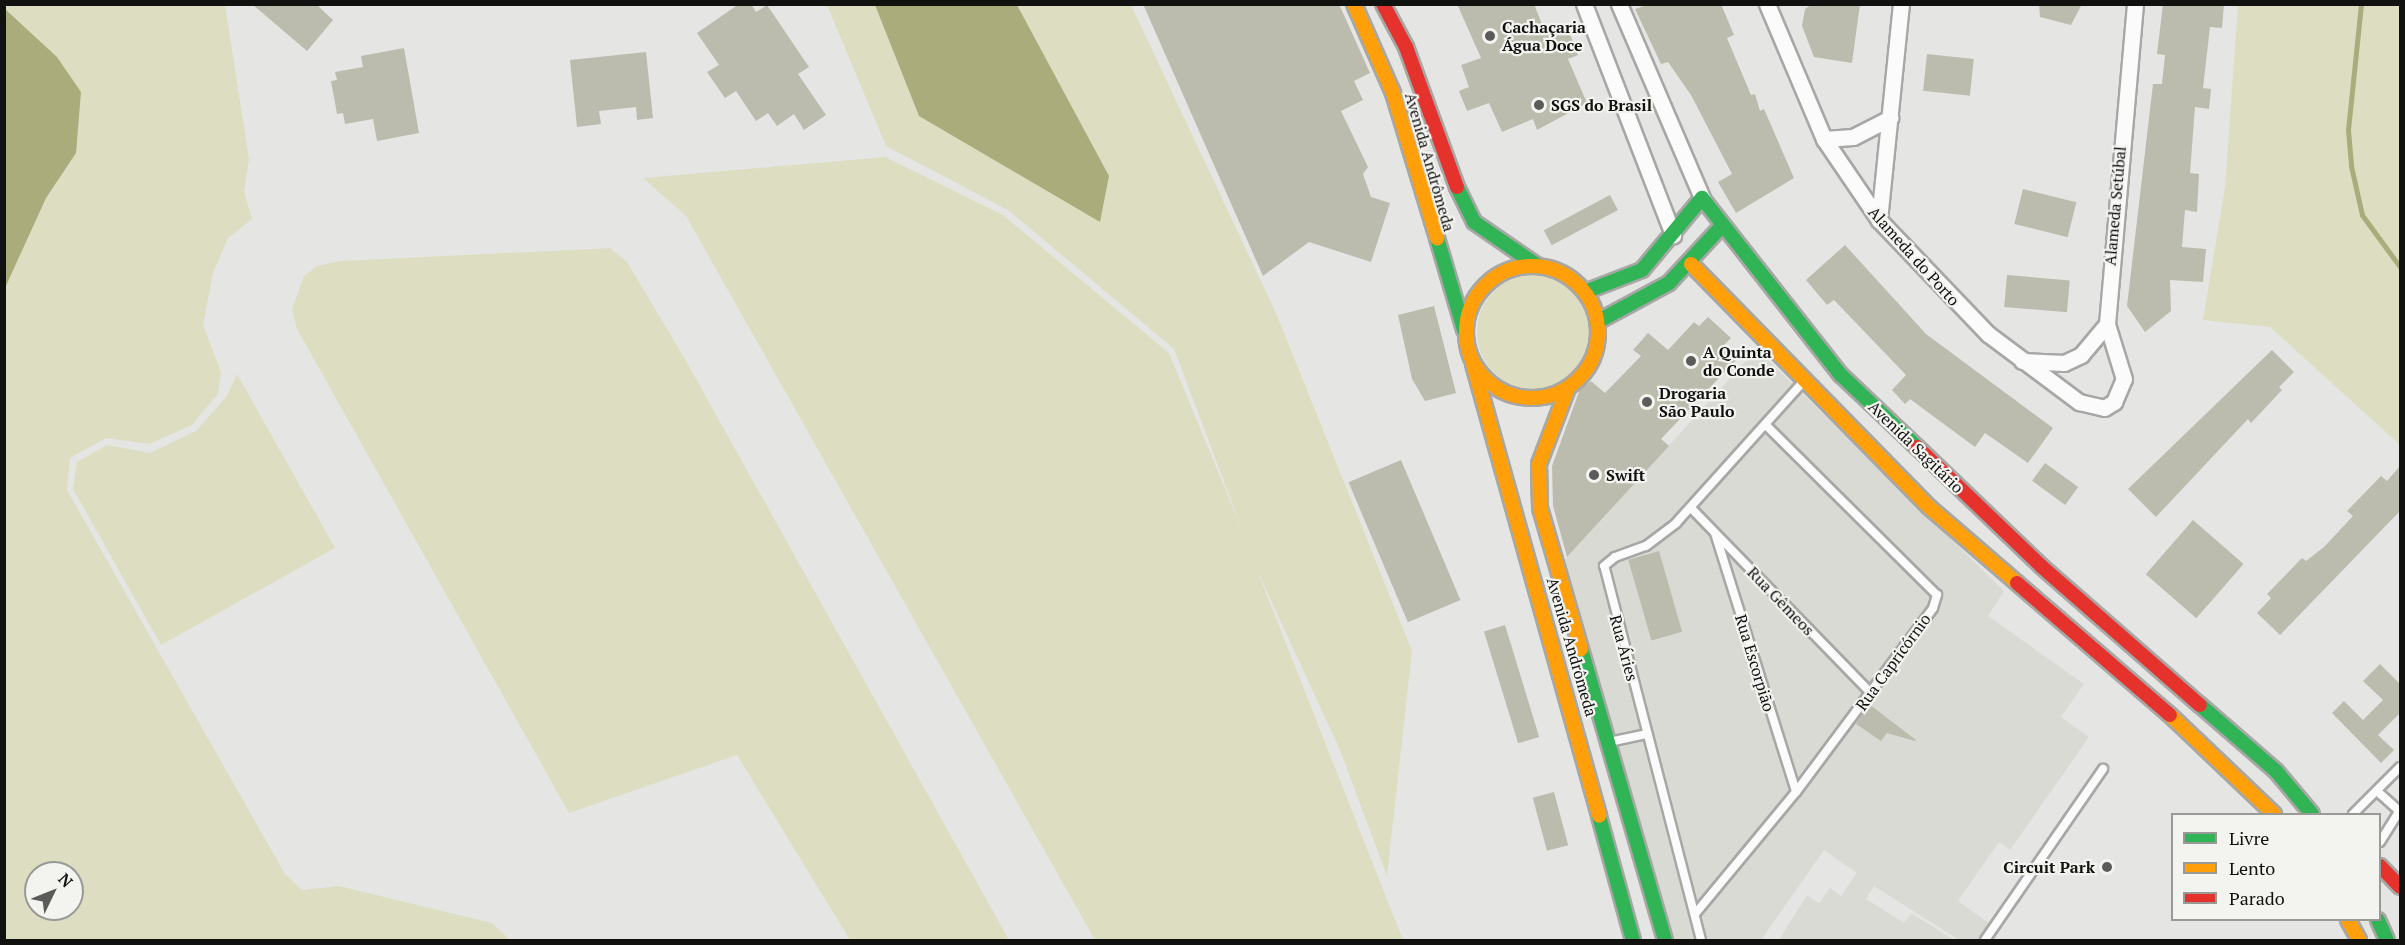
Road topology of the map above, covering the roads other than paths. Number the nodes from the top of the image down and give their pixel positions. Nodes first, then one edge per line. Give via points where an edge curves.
1 (1353, 4) edge
2 (1383, 4) edge
3 (1584, 4) edge
4 (1619, 4) edge
5 (1767, 4) edge
6 (1901, 4) edge
7 (2135, 4) edge
8 (1890, 118) junction
9 (1824, 139) junction
10 (1702, 198) junction
11 (1879, 220) junction
12 (1720, 228) junction
13 (1673, 235) junction
14 (1691, 264) junction
15 (1539, 266) junction
16 (1585, 292) junction
17 (1597, 322) junction
18 (2107, 324) junction
19 (1465, 333) junction
20 (2022, 361) junction
21 (1473, 364) junction
22 (1803, 382) junction
23 (1568, 388) junction
24 (2114, 402) joint
25 (1767, 426) junction
26 (1691, 508) junction
27 (1715, 533) junction
28 (1871, 693) junction
29 (1647, 734) junction
30 (1608, 742) junction
31 (2244, 744) junction
32 (2227, 764) junction
33 (2400, 767) edge
34 (2103, 769) dead end
35 (2276, 771) junction
36 (2377, 791) junction
37 (1796, 792) junction
38 (2400, 810) edge
39 (2273, 813) edge
40 (2311, 813) edge
41 (2323, 813) edge
42 (2357, 813) edge
43 (2381, 836) edge
44 (2381, 868) edge
45 (2400, 886) edge
46 (1695, 914) junction
47 (2350, 921) edge
48 (2379, 921) edge
49 (1633, 940) edge
50 (1665, 940) edge
51 (1701, 940) edge
52 (1985, 940) edge
53 (2359, 940) edge
54 (2387, 940) edge

1 - 19 main road, Avenida Andrômeda via 1393,93
2 - 15 main road, Avenida Andrômeda via 1406,47 1451,175 1474,222
3 - 13 street
4 - 10 street, Avenida Sagitário
5 - 9 street, Alameda do Porto
6 - 8 street
7 - 18 street, Alameda Setúbal
8 - 9 street via 1853,137
8 - 11 street
9 - 11 street, Alameda do Porto
10 - 12 main road, Avenida Sagitário
10 - 13 main road
11 - 20 street, Alameda do Porto via 1988,334
12 - 14 main road
12 - 31 main road, Avenida Sagitário via 1841,375 2041,566
13 - 16 main road via 1641,270
14 - 17 main road via 1641,301
14 - 22 main road, Avenida Sagitário
15 - 16 main road via 1572,279
15 - 19 main road via 1516,267 1479,291
16 - 17 main road
17 - 23 main road via 1589,366
18 - 20 street via 2080,356 2064,363
18 - 24 street, Alameda Setúbal via 2124,379
19 - 21 main road
20 - 24 street, Alameda do Porto via 2079,402 2104,408
21 - 23 main road via 1495,387 1512,395 1541,397
21 - 49 main road, Avenida Andrômeda
22 - 25 lane, Rua Áries
22 - 32 main road, Avenida Sagitário via 1929,507
23 - 30 main road, Avenida Andrômeda via 1539,464 1540,508
25 - 26 lane, Rua Áries
25 - 28 lane, Rua Capricórnio via 1937,595 1934,608
26 - 27 lane, Rua Gêmeos
26 - 29 lane, Rua Áries via 1660,537 1604,566
27 - 28 lane, Rua Gêmeos
27 - 37 lane, Rua Escorpião
28 - 37 lane, Rua Capricórnio
29 - 30 lane
29 - 46 lane, Rua Áries
30 - 50 main road, Avenida Andrômeda
31 - 32 main road
31 - 35 main road, Avenida Sagitário
32 - 39 main road, Avenida Sagitário
33 - 36 lane
34 - 52 lane
35 - 40 main road, Avenida Sagitário
35 - 41 main road
36 - 38 lane
36 - 42 lane
37 - 46 lane, Rua Capricórnio
38 - 43 lane
44 - 45 main road
46 - 51 lane, Rua Áries
47 - 53 main road
48 - 54 main road

